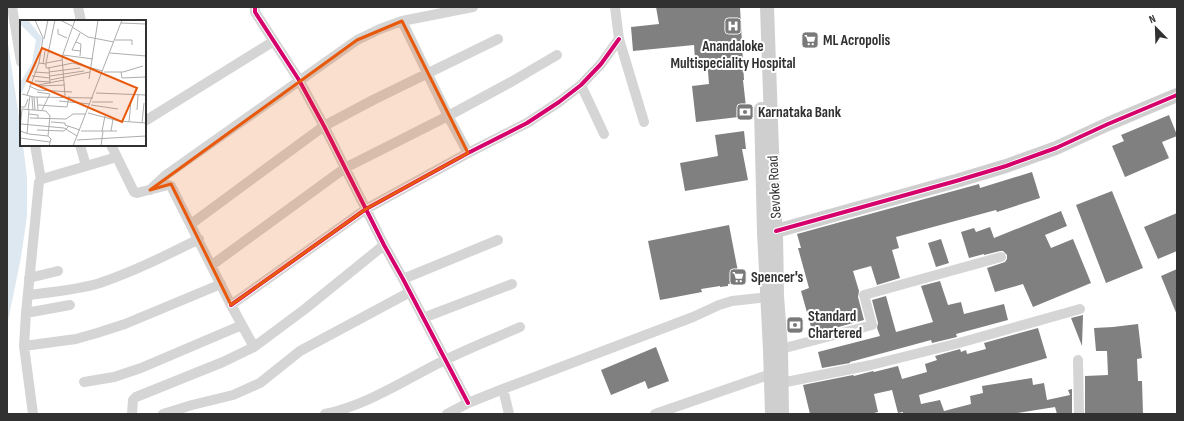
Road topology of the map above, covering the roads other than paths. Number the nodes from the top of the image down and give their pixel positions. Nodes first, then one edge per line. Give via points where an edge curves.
1 (12, 7) edge
2 (78, 7) edge
3 (255, 7) edge
4 (473, 7) edge
5 (615, 7) edge
6 (758, 7) edge
7 (767, 7) edge
8 (81, 20) edge
9 (402, 21) junction
10 (498, 39) dead end
11 (619, 39) junction
12 (274, 41) junction
13 (556, 55) dead end
14 (20, 56) edge
15 (427, 73) junction
16 (299, 80) junction
17 (581, 85) junction
18 (1177, 95) edge
19 (448, 116) junction
20 (146, 120) edge
21 (644, 122) dead end
22 (324, 126) junction
23 (604, 134) dead end
24 (35, 146) edge
25 (80, 146) edge
26 (112, 146) edge
27 (468, 153) junction
28 (117, 157) junction
29 (86, 166) junction
30 (345, 168) junction
31 (41, 180) junction
32 (150, 190) junction
33 (769, 208) junction
34 (366, 209) junction
35 (190, 224) junction
36 (770, 231) junction
37 (198, 239) junction
38 (498, 240) dead end
39 (384, 245) junction
40 (1001, 257) dead end
41 (212, 265) junction
42 (58, 271) dead end
43 (29, 278) junction
44 (404, 279) junction
45 (221, 284) junction
46 (512, 284) dead end
47 (410, 292) junction
48 (28, 295) junction
49 (768, 297) junction
50 (70, 305) dead end
51 (232, 306) junction
52 (1080, 309) dead end
53 (26, 313) junction
54 (423, 318) junction
55 (242, 325) junction
56 (520, 327) dead end
57 (24, 346) junction
58 (254, 347) junction
59 (781, 349) junction
60 (445, 360) junction
61 (1078, 360) dead end
62 (776, 379) junction
63 (84, 382) dead end
64 (503, 389) junction
65 (468, 403) junction
66 (33, 414) edge
67 (132, 414) edge
68 (163, 414) edge
69 (326, 414) edge
70 (447, 414) edge
71 (509, 414) edge
72 (655, 414) edge
73 (772, 414) edge
74 (782, 414) edge
75 (1079, 414) edge

1 - 14 street
2 - 8 street
3 - 12 street via 255,12
4 - 9 street
5 - 11 street
6 - 33 main road, Sevoke Road
7 - 33 main road, Sevoke Road
9 - 15 street
9 - 16 street via 380,28 357,40
10 - 15 street
11 - 17 street via 601,64
11 - 21 street
12 - 16 street
12 - 20 street
13 - 19 street
15 - 19 street
15 - 22 street
16 - 22 street
16 - 32 street via 166,175
17 - 23 street
17 - 27 street via 527,122
18 - 36 main road via 1056,148 1006,166
19 - 27 street
19 - 30 street
22 - 30 street
22 - 35 street
24 - 31 street
25 - 29 street
26 - 28 street
27 - 34 street
28 - 29 street
28 - 32 street via 134,192 137,194
29 - 31 street
30 - 34 street
30 - 41 street
31 - 43 street
32 - 35 street via 171,186
33 - 36 main road, Sevoke Road
34 - 39 street
34 - 51 street
35 - 37 street
36 - 49 main road, Sevoke Road
36 - 59 main road, Sevoke Road
37 - 41 street
37 - 48 street via 129,272 99,283 58,292
38 - 44 street
39 - 44 street
39 - 58 street
40 - 59 street via 864,295 872,325
41 - 45 street
42 - 43 street
43 - 48 street
44 - 47 street
45 - 51 street
45 - 57 street via 97,333 76,339
46 - 54 street
47 - 54 street
47 - 68 street via 300,351 254,386 233,396
48 - 53 street
49 - 62 main road, Sevoke Road
49 - 64 street via 719,305
50 - 53 street
51 - 55 street
52 - 62 street via 871,365
53 - 57 street
54 - 60 street
55 - 58 street
55 - 63 street via 141,368 114,377
56 - 60 street
57 - 66 street
58 - 67 street via 137,396 133,400
59 - 62 main road, Sevoke Road
60 - 65 street
60 - 69 street via 355,405
61 - 75 street
62 - 72 street
62 - 73 main road, Sevoke Road
62 - 74 main road, Sevoke Road
64 - 65 street
64 - 71 street
65 - 70 street

